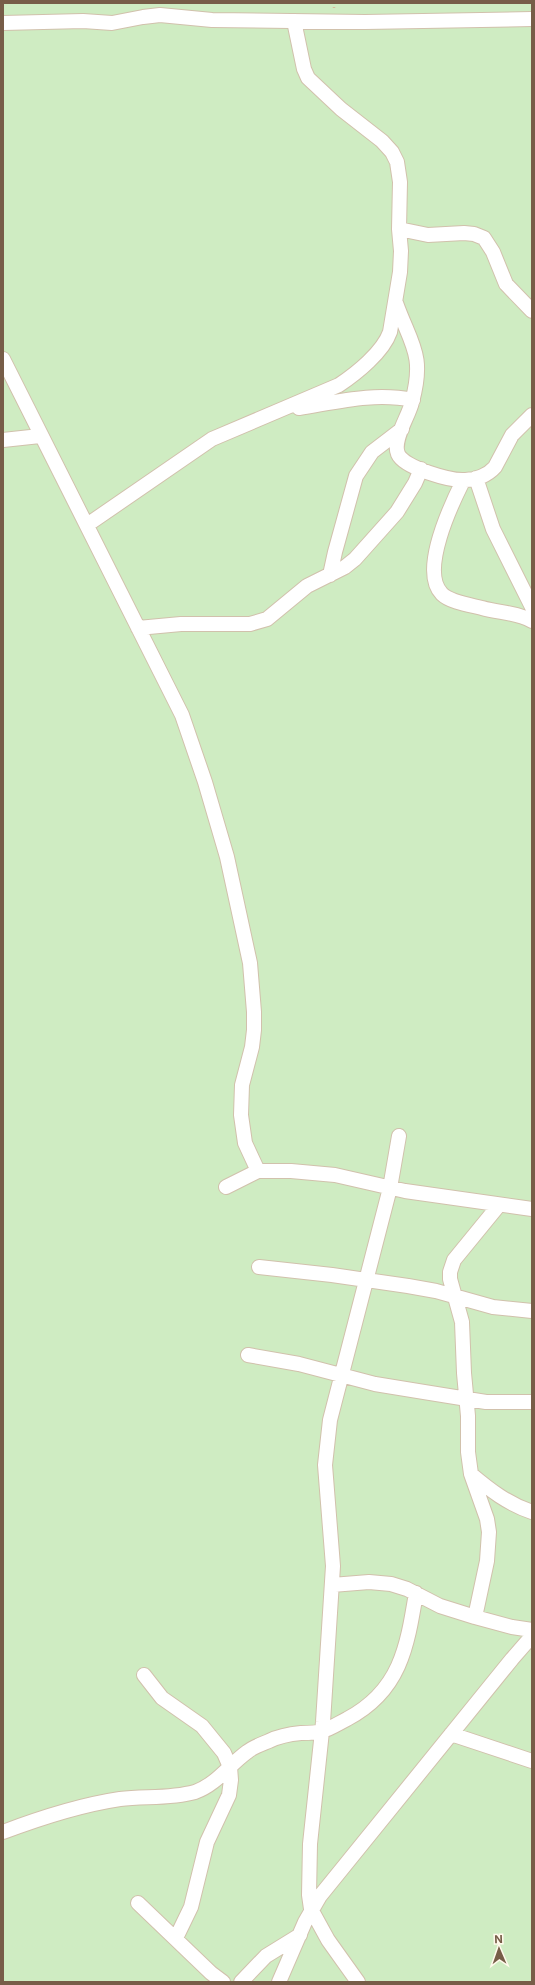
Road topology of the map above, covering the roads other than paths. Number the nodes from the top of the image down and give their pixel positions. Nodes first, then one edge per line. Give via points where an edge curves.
1 (532, 19) edge
2 (294, 21) junction
3 (3, 23) edge
4 (399, 229) junction
5 (396, 302) junction
6 (532, 311) edge
7 (3, 359) edge
8 (413, 400) junction
9 (278, 411) junction
10 (532, 415) edge
11 (402, 429) junction
12 (40, 436) junction
13 (3, 440) edge
14 (421, 469) junction
15 (470, 479) junction
16 (87, 525) junction
17 (330, 575) junction
18 (532, 607) edge
19 (532, 621) edge
20 (138, 628) junction
21 (398, 1136) dead end
22 (258, 1171) junction
23 (226, 1187) dead end
24 (390, 1188) junction
25 (499, 1205) junction
26 (532, 1209) edge
27 (259, 1267) dead end
28 (365, 1280) junction
29 (454, 1296) junction
30 (532, 1311) edge
31 (248, 1355) dead end
32 (341, 1375) junction
33 (467, 1400) junction
34 (532, 1402) edge
35 (471, 1474) junction
36 (532, 1512) edge
37 (332, 1585) junction
38 (416, 1593) junction
39 (475, 1617) junction
40 (532, 1630) edge
41 (532, 1636) edge
42 (144, 1675) dead end
43 (321, 1732) junction
44 (451, 1734) junction
45 (532, 1762) edge
46 (230, 1768) junction
47 (3, 1832) edge
48 (138, 1903) dead end
49 (311, 1909) junction
50 (300, 1935) junction
51 (176, 1938) junction
52 (223, 1982) edge
53 (241, 1982) edge
54 (279, 1982) edge
55 (358, 1982) edge

1 - 2 street
2 - 3 street via 212,20 160,15 112,23
2 - 4 street via 308,78 341,109 372,131 392,152 399,169
4 - 5 street via 401,251
4 - 6 street via 428,235 474,234 484,238 493,252 506,284
5 - 8 street via 413,341 417,359 417,386
5 - 9 street via 390,332 382,348 352,376 339,385
7 - 12 street
8 - 9 street via 379,396
8 - 11 street
9 - 16 street via 212,439
10 - 15 street via 512,435 495,467
11 - 14 street via 397,445 398,455 408,464
11 - 17 street via 372,452 356,476
12 - 13 street
12 - 16 street
14 - 15 street
14 - 17 street via 397,512 355,559
15 - 18 street
15 - 19 street via 442,527 434,567 438,588 443,595 452,599 493,611 518,614
16 - 20 street
17 - 20 street via 307,586 267,619 258,622
20 - 22 street via 182,715 193,743 218,824 238,904 250,962 254,1012 252,1047 242,1085 241,1115 245,1143
21 - 24 street
22 - 23 street
22 - 24 street via 335,1175
24 - 25 street
24 - 28 street
25 - 26 street
25 - 29 street via 454,1260 450,1272
27 - 28 street
28 - 29 street
28 - 32 street
29 - 30 street via 493,1306
29 - 33 street via 462,1322
31 - 32 street via 281,1360
32 - 33 street via 375,1384
32 - 37 street via 330,1420 325,1465 333,1566
33 - 34 street
33 - 35 street
35 - 36 street via 497,1495
35 - 39 street via 489,1532 487,1561
37 - 38 street via 369,1582 391,1584
37 - 43 street
38 - 39 street via 440,1606
38 - 43 street via 405,1650 388,1685 363,1711
39 - 40 street
41 - 44 street
42 - 46 street via 162,1698 202,1726 224,1753
43 - 46 street via 300,1733 270,1740 247,1752
43 - 49 street via 310,1844
44 - 45 street
44 - 49 street
46 - 47 street via 209,1785 195,1791 172,1797 121,1799 100,1803
46 - 51 street via 229,1795 207,1842 191,1907
48 - 51 street
49 - 50 street
49 - 55 street via 328,1940
50 - 53 street via 266,1956
50 - 54 street
51 - 52 street

